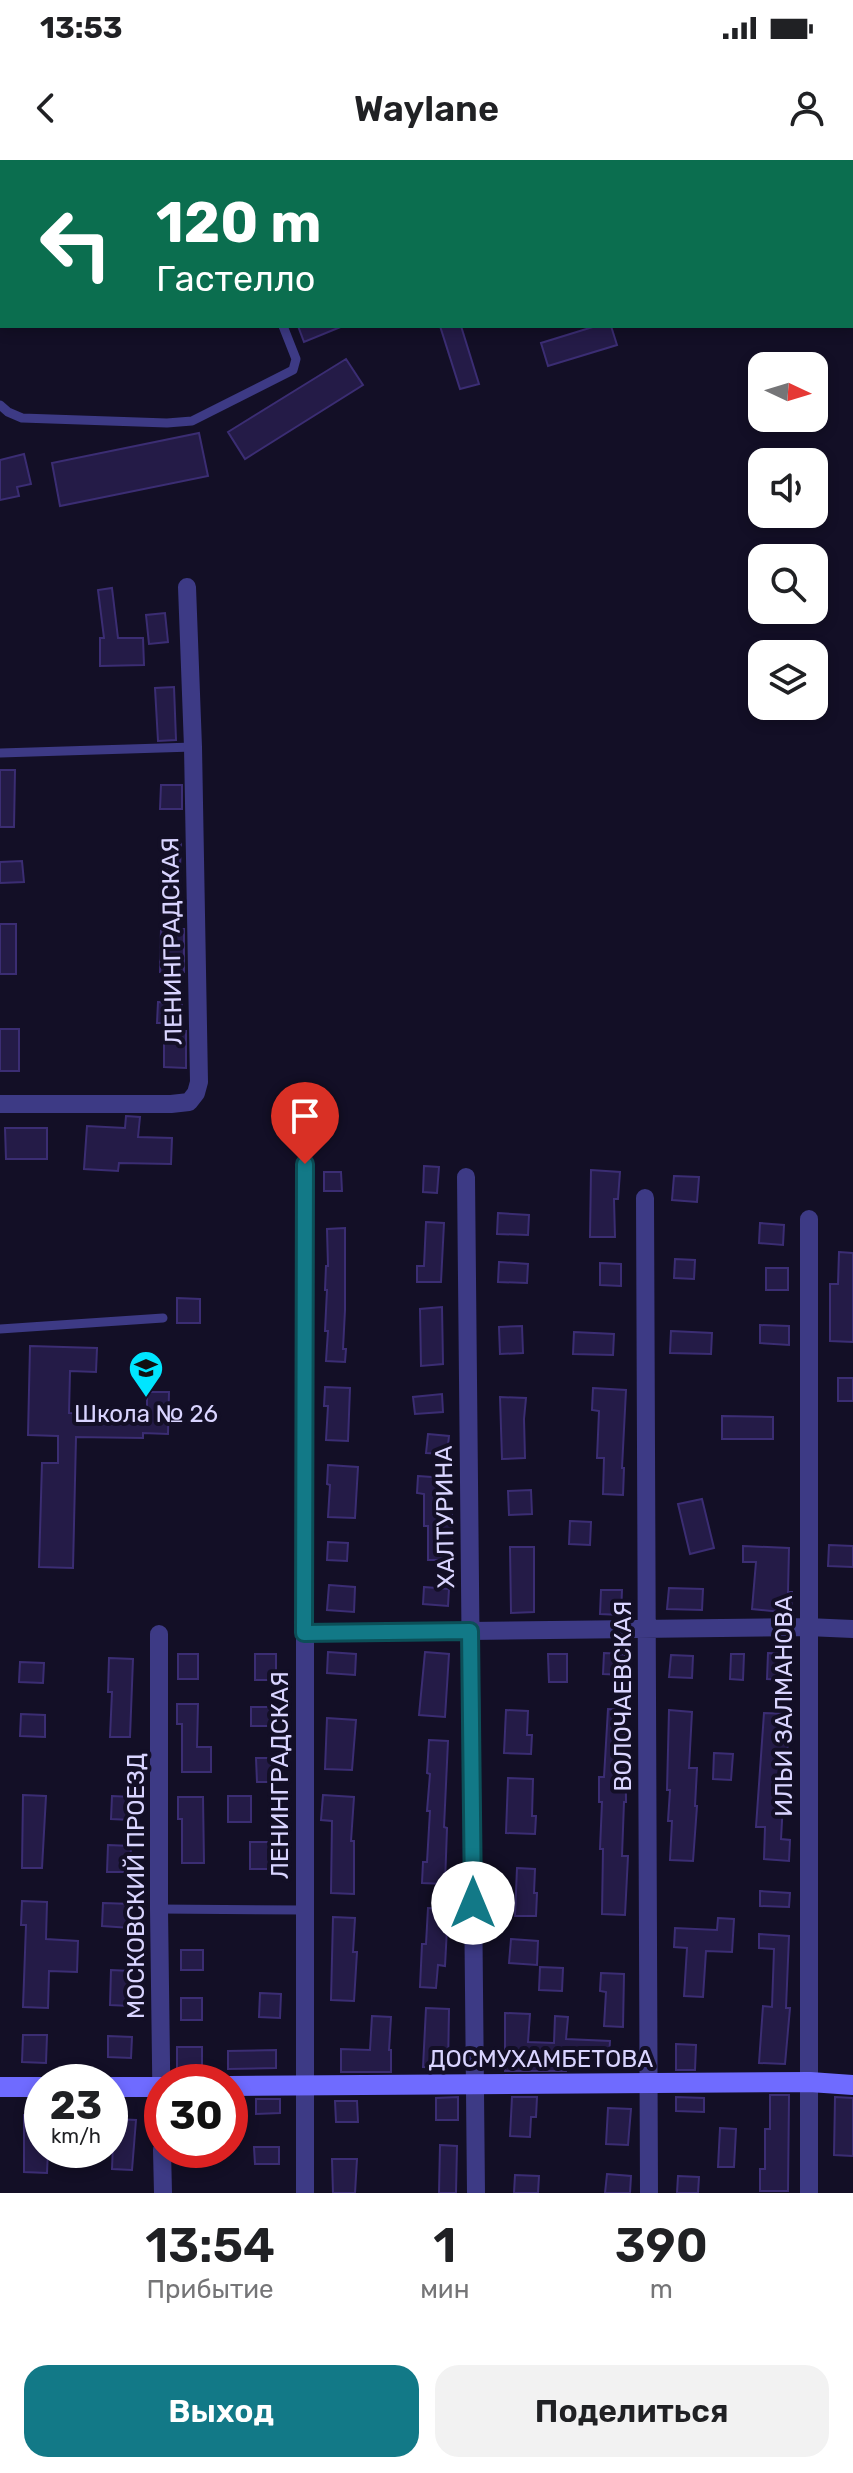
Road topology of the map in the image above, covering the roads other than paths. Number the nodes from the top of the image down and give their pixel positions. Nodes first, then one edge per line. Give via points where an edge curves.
1 (284, 328) edge
2 (0, 405) edge
3 (187, 587) dead end
4 (193, 747) junction
5 (0, 753) edge
6 (0, 1104) edge
7 (305, 1164) dead end
8 (466, 1177) dead end
9 (645, 1198) dead end
10 (809, 1219) dead end
11 (163, 1318) dead end
12 (0, 1329) edge
13 (807, 1627) junction
14 (647, 1629) junction
15 (853, 1629) edge
16 (470, 1631) junction
17 (304, 1633) junction
18 (159, 1634) dead end
19 (159, 1909) junction
20 (304, 1910) junction
21 (162, 2064) edge
22 (810, 2082) junction
23 (649, 2084) junction
24 (475, 2085) junction
25 (853, 2085) edge
26 (248, 2086) edge
27 (304, 2086) junction
28 (0, 2087) edge
29 (24, 2087) edge
30 (162, 2168) edge
31 (163, 2193) edge
32 (305, 2193) edge
33 (476, 2193) edge
34 (649, 2193) edge
35 (809, 2193) edge

1 - 2 lane via 296,359 293,370 192,421 22,418
3 - 4 street, ЛЕНИНГРАДСКАЯ
4 - 5 lane
4 - 6 street, ЛЕНИНГРАДСКАЯ via 196,1093 189,1102 171,1104
7 - 17 street, ЛЕНИНГРАДСКАЯ
8 - 16 street, ХАЛТУРИНА
9 - 14 street, ВОЛОЧАЕВСКАЯ
10 - 13 street, ИЛЬИ ЗАЛМАНОВА
11 - 12 lane
13 - 14 street
13 - 15 street
13 - 22 street, ИЛЬИ ЗАЛМАНОВА
14 - 16 street
14 - 23 street, ВОЛОЧАЕВСКАЯ
16 - 17 street
16 - 24 street, ХАЛТУРИНА
17 - 20 street, ЛЕНИНГРАДСКАЯ
18 - 19 street, МОСКОВСКИЙ ПРОЕЗД
19 - 20 lane
19 - 21 street, МОСКОВСКИЙ ПРОЕЗД
20 - 27 street, ЛЕНИНГРАДСКАЯ
22 - 23 street, ДОСМУХАМБЕТОВА
22 - 25 street, ДОСМУХАМБЕТОВА
22 - 35 street, ИЛЬИ ЗАЛМАНОВА
23 - 24 street, ДОСМУХАМБЕТОВА
23 - 34 street, ВОЛОЧАЕВСКАЯ
24 - 27 street, ДОСМУХАМБЕТОВА
24 - 33 street, ХАЛТУРИНА
26 - 27 street, ДОСМУХАМБЕТОВА
27 - 32 street, ЛЕНИНГРАДСКАЯ
28 - 29 street
30 - 31 street

